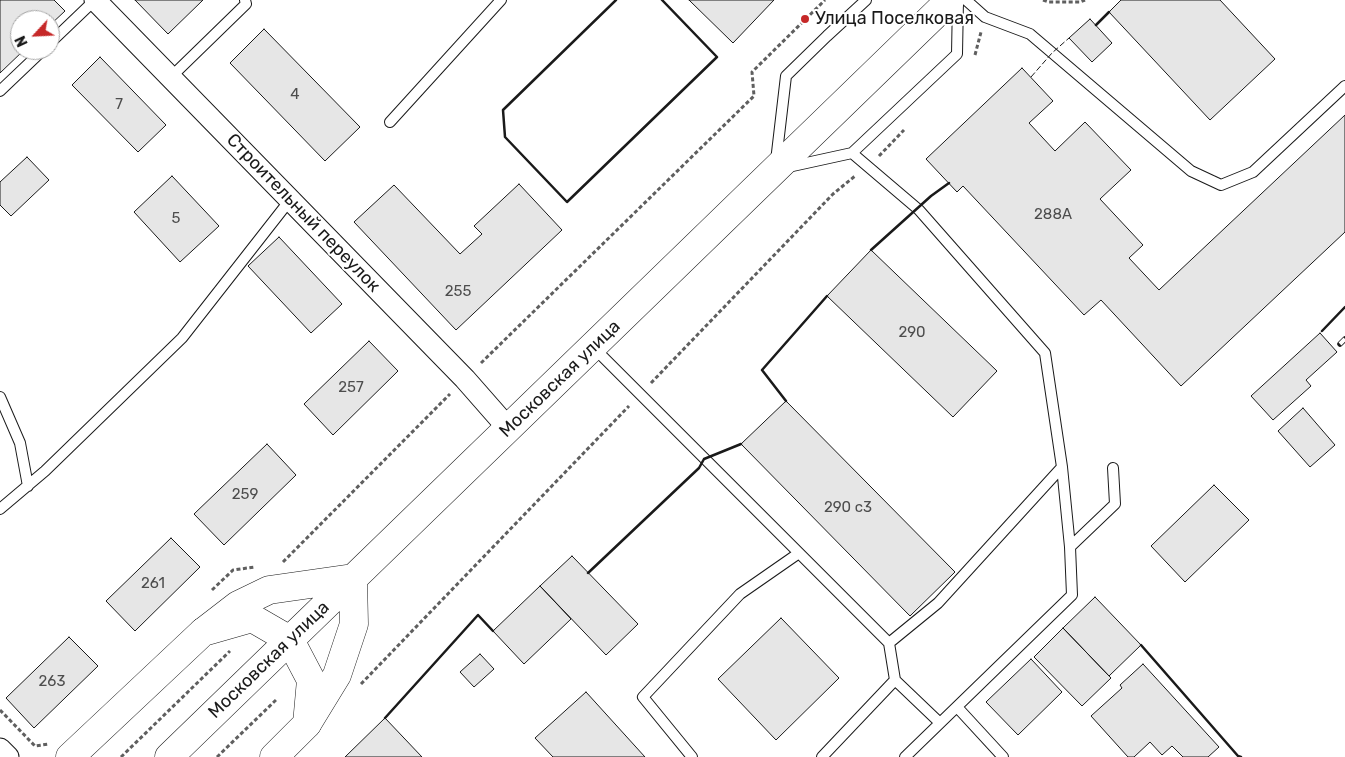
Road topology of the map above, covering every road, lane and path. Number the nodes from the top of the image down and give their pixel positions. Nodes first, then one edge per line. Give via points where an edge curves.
1 (95, 0) edge
2 (245, 0) edge
3 (501, 0) edge
4 (825, 0) edge
5 (866, 0) edge
6 (950, 0) edge
7 (958, 0) edge
8 (966, 0) edge
9 (1043, 0) edge
10 (1085, 0) edge
11 (985, 17) junction
12 (60, 33) edge
13 (974, 59) dead end
14 (32, 60) edge
15 (171, 78) junction
16 (1345, 86) edge
17 (0, 91) edge
18 (390, 122) dead end
19 (908, 126) dead end
20 (852, 153) junction
21 (868, 166) junction
22 (775, 170) junction
23 (290, 200) junction
24 (592, 347) junction
25 (465, 379) junction
26 (640, 394) junction
27 (0, 397) edge
28 (508, 428) junction
29 (1062, 468) junction
30 (1113, 468) dead end
31 (28, 486) junction
32 (0, 508) edge
33 (1070, 547) junction
34 (799, 553) junction
35 (275, 563) dead end
36 (259, 566) dead end
37 (353, 578) junction
38 (205, 597) dead end
39 (203, 632) junction
40 (290, 640) junction
41 (889, 643) junction
42 (230, 651) dead end
43 (896, 680) junction
44 (355, 691) dead end
45 (277, 699) dead end
46 (957, 707) junction
47 (0, 710) edge
48 (940, 723) junction
49 (307, 724) junction
50 (0, 749) edge
51 (60, 750) edge
52 (8, 757) edge
53 (121, 757) edge
54 (169, 757) edge
55 (217, 757) edge
56 (274, 757) edge
57 (692, 757) edge
58 (822, 757) edge
59 (905, 757) edge
60 (1003, 757) edge

1 - 12 lane
1 - 15 street, Строительный переулок
2 - 15 lane via 246,4
3 - 18 lane
4 - 25 path via 752,72 754,96
5 - 22 lane via 786,76
6 - 22 main road, Московская улица
7 - 20 lane via 957,54
8 - 11 lane
9 - 10 path
11 - 13 path
11 - 16 lane via 1030,34 1191,171 1221,185 1254,172
14 - 17 lane
15 - 23 street, Строительный переулок
19 - 21 path
20 - 21 lane
20 - 22 lane
21 - 26 path via 833,194
21 - 29 lane via 919,210 1045,353
22 - 24 main road, Московская улица
23 - 25 street, Строительный переулок
23 - 31 lane via 182,338
24 - 26 lane
24 - 28 main road, Московская улица
25 - 28 street, Строительный переулок
25 - 35 path via 284,562
26 - 34 lane
26 - 44 path
27 - 31 lane via 20,443
28 - 37 main road, Московская улица
29 - 33 lane
29 - 41 lane via 938,603
30 - 33 lane via 1115,504
31 - 32 lane
33 - 46 lane via 1072,595
34 - 41 lane
34 - 57 lane via 740,594 643,697
36 - 38 path via 234,570
37 - 39 main road via 269,590 238,605
37 - 40 main road, Московская улица
37 - 49 main road via 354,624 337,675
39 - 40 main road via 252,618
39 - 51 main road
40 - 49 main road via 311,680
40 - 54 main road, Московская улица
41 - 43 lane
42 - 53 path
43 - 48 lane
43 - 58 lane
45 - 55 path
46 - 48 lane
46 - 60 lane
47 - 51 path via 35,746
48 - 59 lane
49 - 56 main road
50 - 52 street

